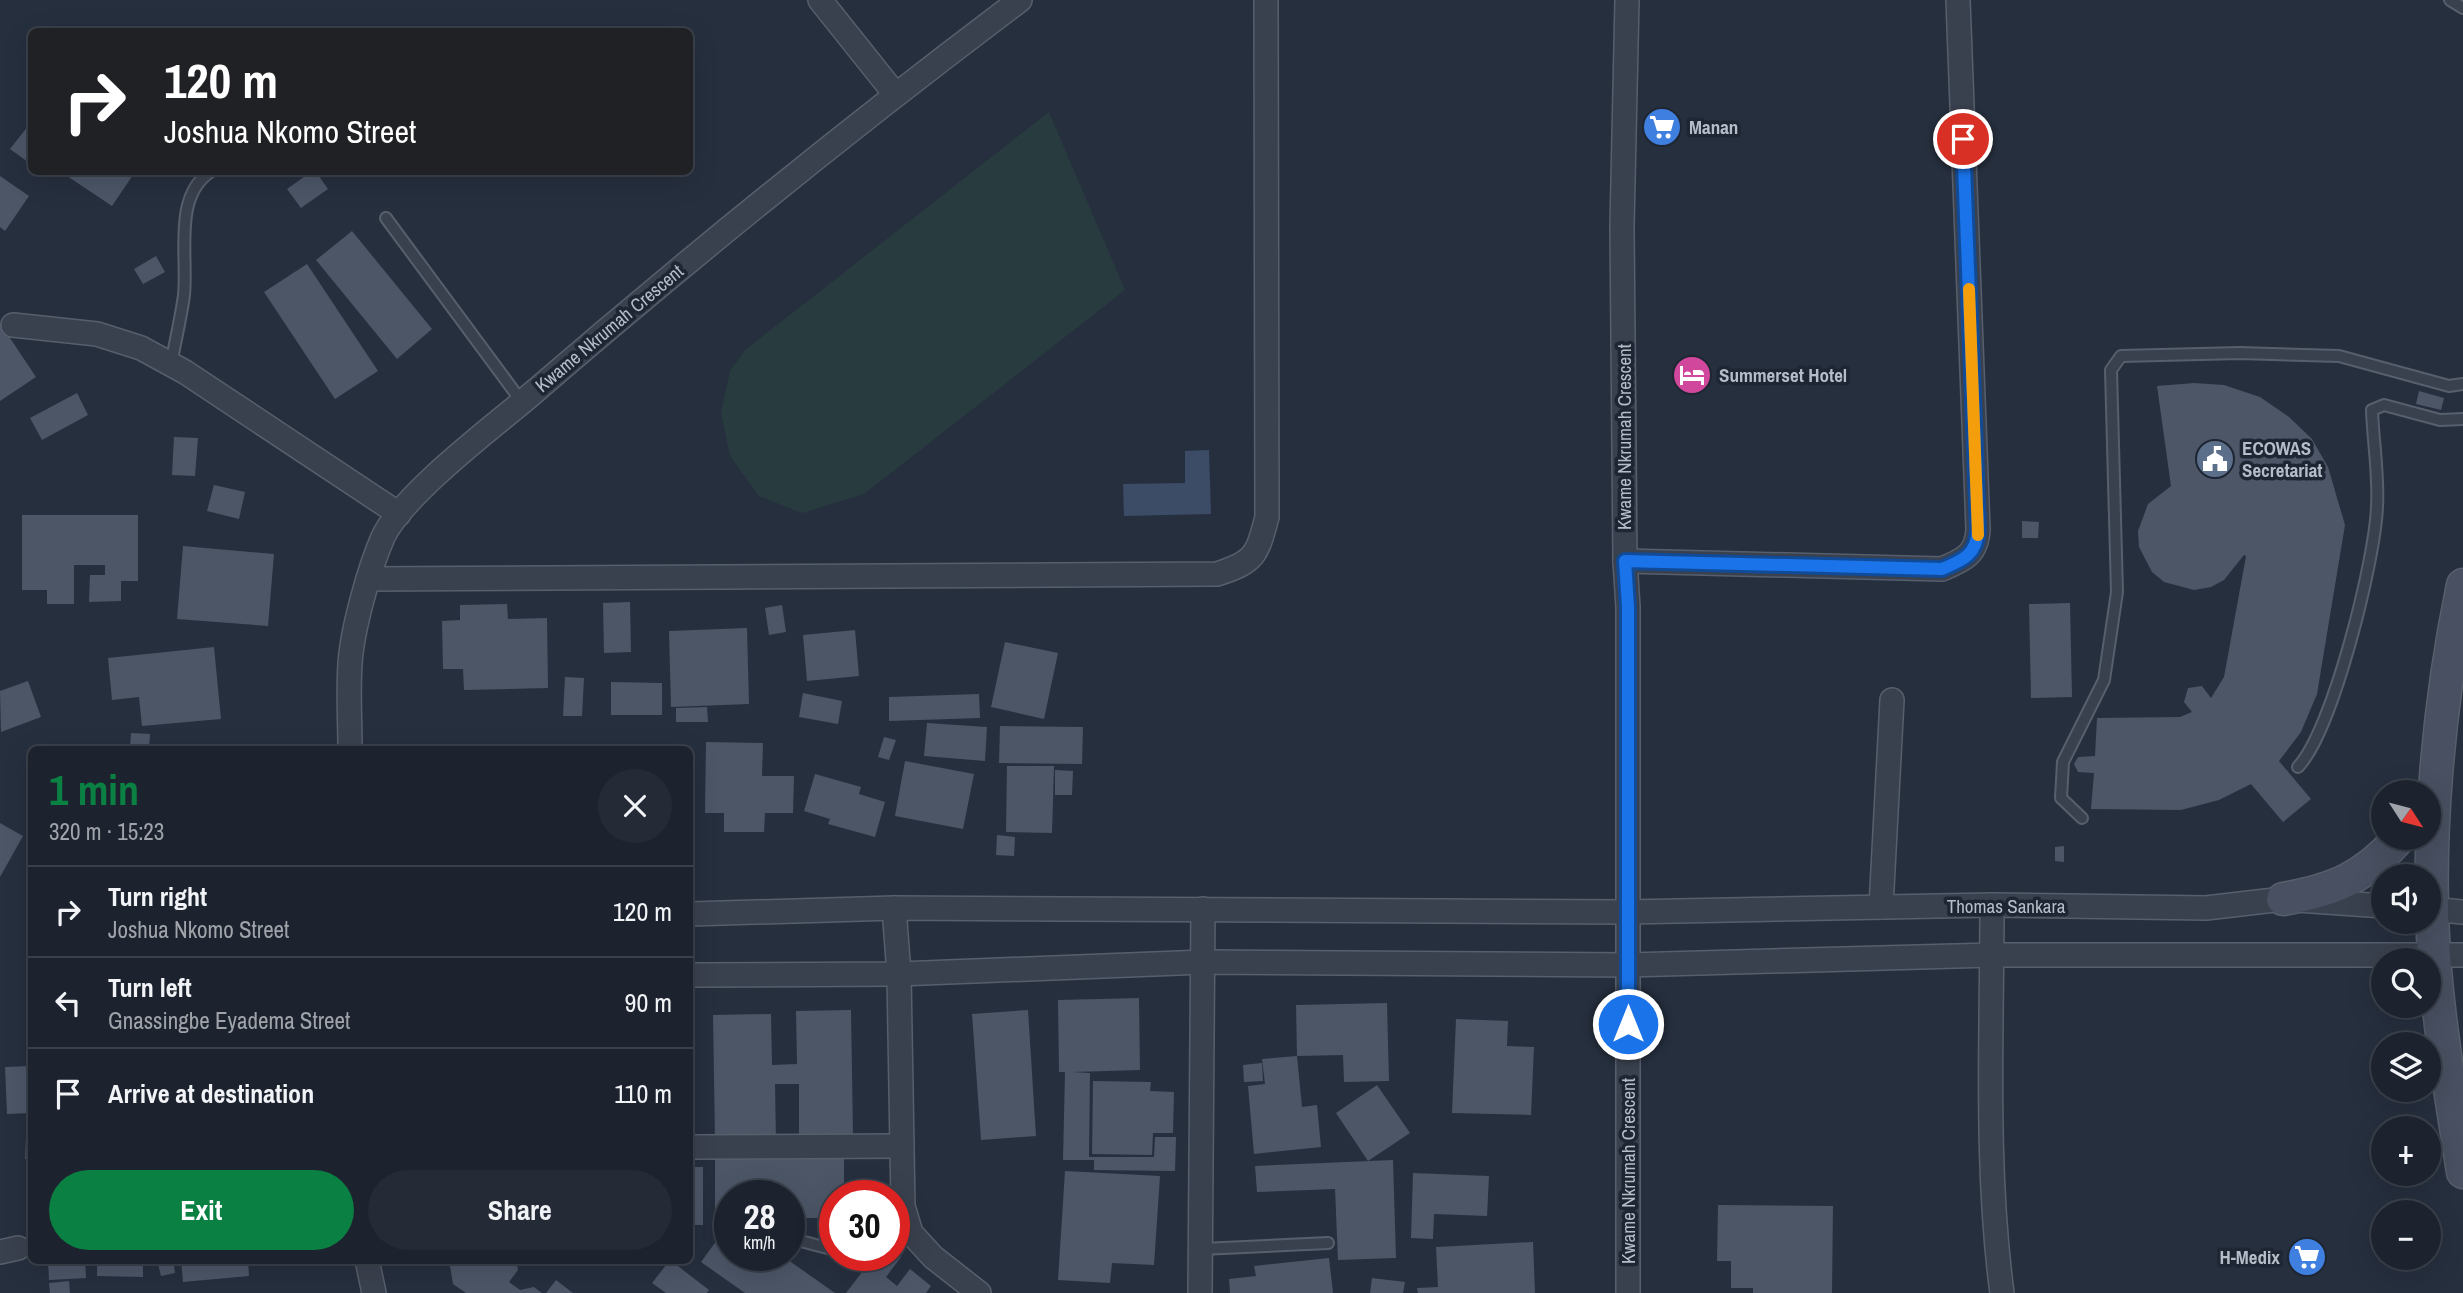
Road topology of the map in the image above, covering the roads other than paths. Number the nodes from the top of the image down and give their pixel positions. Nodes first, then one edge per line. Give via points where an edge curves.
1 (820, 0) edge
2 (1020, 0) edge
3 (1266, 0) edge
4 (1626, 0) edge
5 (1958, 0) edge
6 (2450, 0) edge
7 (2463, 8) edge
8 (895, 94) junction
9 (206, 175) edge
10 (386, 218) dead end
11 (13, 325) dead end
12 (171, 365) junction
13 (2463, 384) edge
14 (523, 402) junction
15 (2463, 419) edge
16 (399, 514) junction
17 (1625, 561) junction
18 (368, 579) junction
19 (2463, 584) edge
20 (1892, 700) dead end
21 (349, 746) edge
22 (2437, 757) junction
23 (2298, 767) dead end
24 (2430, 780) edge
25 (2082, 818) dead end
26 (2387, 850) edge
27 (2283, 899) junction
28 (1993, 905) junction
29 (2371, 905) edge
30 (1881, 907) junction
31 (894, 908) junction
32 (1203, 909) junction
33 (2442, 910) edge
34 (1627, 912) junction
35 (693, 914) edge
36 (1992, 955) junction
37 (2449, 955) edge
38 (1204, 962) junction
39 (1628, 965) junction
40 (899, 974) junction
41 (693, 975) edge
42 (902, 1146) junction
43 (693, 1147) edge
44 (2463, 1172) edge
45 (901, 1180) edge
46 (910, 1232) edge
47 (1328, 1243) dead end
48 (1201, 1249) junction
49 (368, 1264) edge
50 (374, 1293) edge
51 (979, 1293) edge
52 (1200, 1293) edge
53 (1628, 1293) edge
54 (2002, 1293) edge

1 - 8 street
2 - 8 street, Kwame Nkrumah Crescent
3 - 18 street via 1267,517 1259,546 1245,565 1217,575
4 - 17 street, Kwame Nkrumah Crescent via 1622,226
5 - 17 street via 1978,529 1975,549 1966,560 1942,569
6 - 7 lane
8 - 14 street, Kwame Nkrumah Crescent
9 - 12 lane via 197,181 189,200 184,293
10 - 14 lane
11 - 12 street via 97,334 141,348
12 - 16 street
13 - 25 lane via 2449,386 2339,356 2121,356 2111,370 2117,592 2104,680 2063,762 2061,799
14 - 16 street, Kwame Nkrumah Crescent
15 - 23 lane via 2440,420 2384,405 2372,410 2377,508 2360,601 2331,706 2311,754
16 - 18 street, Kwame Nkrumah Crescent via 384,536
17 - 34 street, Kwame Nkrumah Crescent
18 - 21 street, Kwame Nkrumah Crescent via 350,662
19 - 22 main road
20 - 30 street
22 - 24 main road
22 - 33 main road
26 - 27 main road via 2361,875 2325,892
27 - 28 street, Thomas Sankara via 2206,908
27 - 29 street, Thomas Sankara
28 - 30 street, Thomas Sankara
28 - 36 street
30 - 34 street, Thomas Sankara
31 - 32 street, Thomas Sankara
31 - 35 street, Thomas Sankara
31 - 40 street
32 - 34 street, Thomas Sankara
32 - 38 street
33 - 37 main road
34 - 39 street, Kwame Nkrumah Crescent
36 - 37 street
36 - 39 street
36 - 54 street via 1996,1243
37 - 44 main road
38 - 39 street
38 - 40 street
38 - 48 street
39 - 53 street, Kwame Nkrumah Crescent
40 - 41 street
40 - 42 street
42 - 43 street
42 - 45 street
46 - 51 street via 933,1257
47 - 48 lane
48 - 52 street
49 - 50 street

